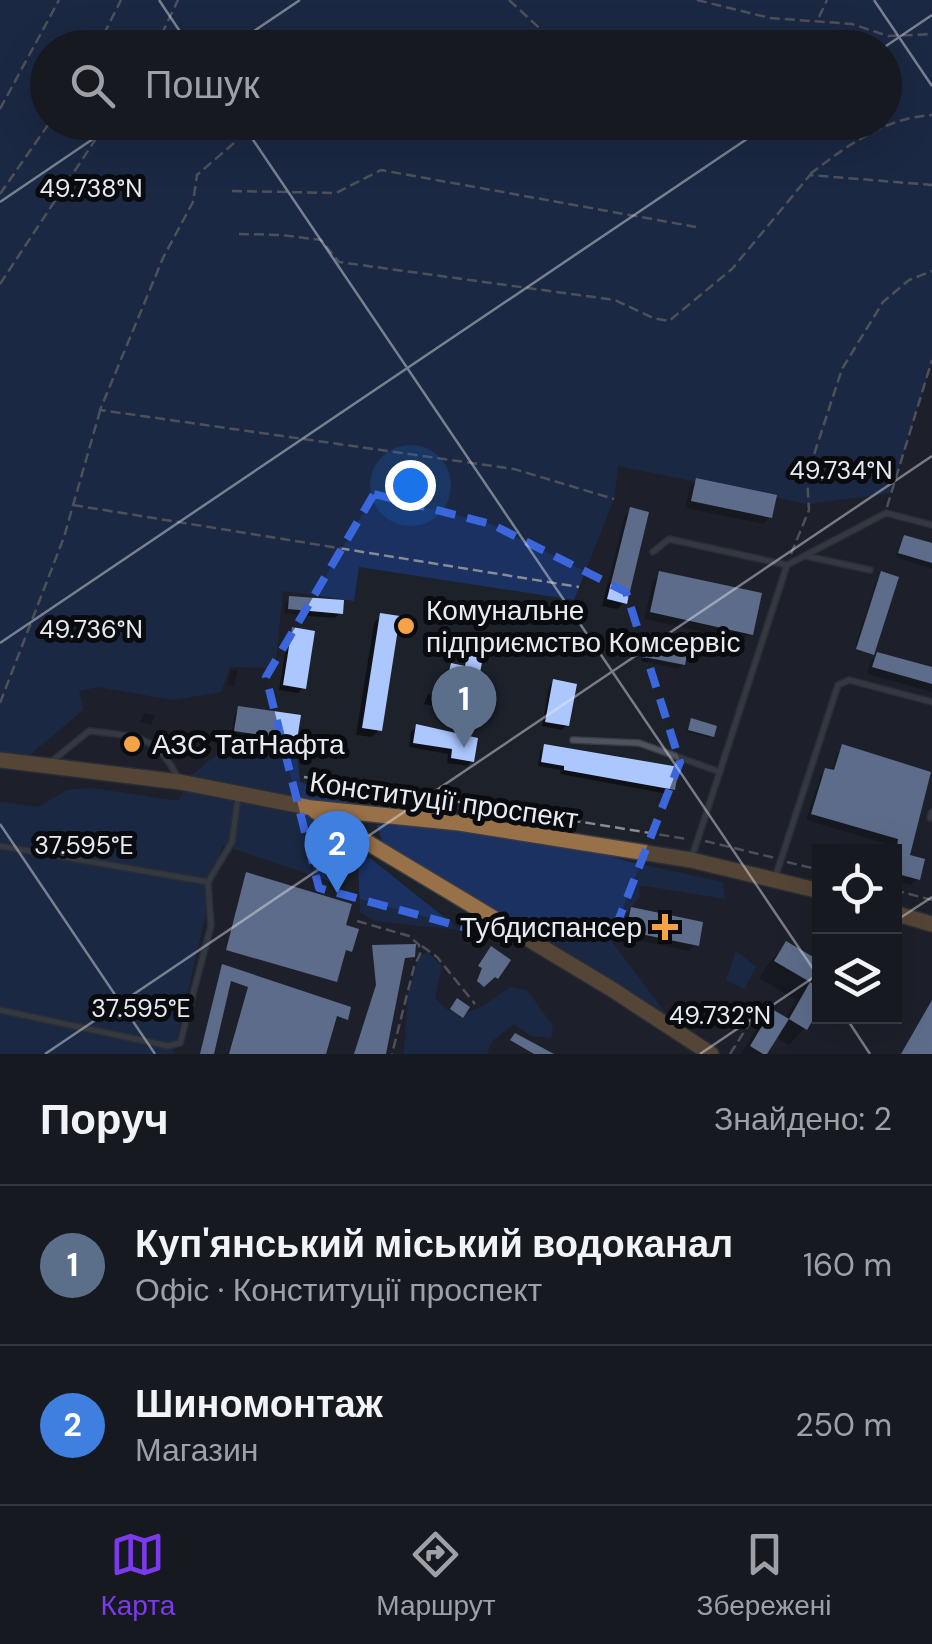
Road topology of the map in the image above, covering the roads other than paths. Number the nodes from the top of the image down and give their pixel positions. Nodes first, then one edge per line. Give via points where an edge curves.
1 (932, 525) edge
2 (654, 552) dead end
3 (802, 555) junction
4 (787, 564) junction
5 (870, 570) dead end
6 (932, 702) edge
7 (573, 740) dead end
8 (0, 760) edge
9 (46, 766) junction
10 (720, 772) junction
11 (180, 782) junction
12 (238, 794) junction
13 (312, 808) junction
14 (0, 846) edge
15 (691, 860) junction
16 (776, 878) junction
17 (208, 882) junction
18 (812, 889) edge
19 (902, 915) edge
20 (932, 924) edge
21 (0, 1010) edge
22 (711, 1054) edge

1 - 3 lane via 886,513
2 - 4 lane via 670,539
3 - 4 lane
3 - 5 lane
4 - 10 lane
6 - 16 lane via 849,680 838,684
7 - 10 lane via 639,743
8 - 9 main road, Конституції проспект
9 - 11 main road, Конституції проспект
9 - 11 lane via 89,731 135,736 167,755
10 - 15 lane
11 - 12 main road, Конституції проспект
12 - 13 main road, Конституції проспект
12 - 17 lane via 232,842
13 - 15 main road, Конституції проспект via 459,823
13 - 22 main road
14 - 17 lane
15 - 16 main road, Конституції проспект
16 - 18 main road, Конституції проспект
17 - 21 lane via 211,926 180,1043 168,1046
19 - 20 main road

